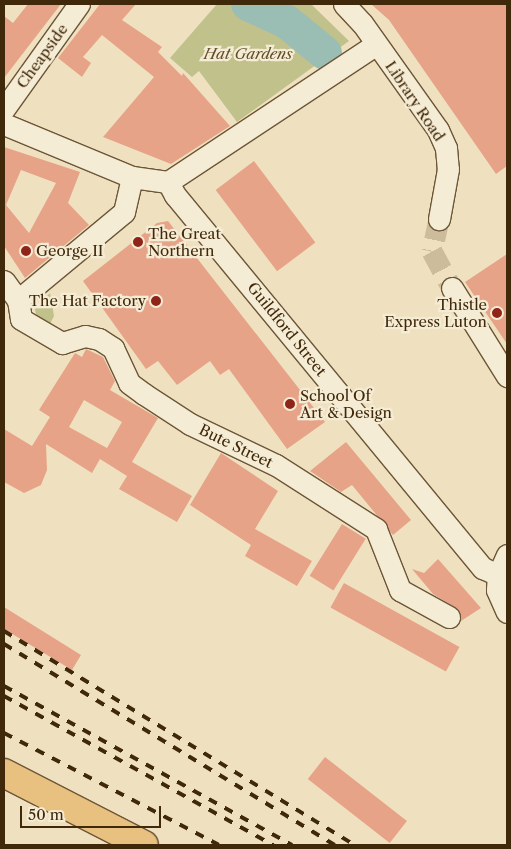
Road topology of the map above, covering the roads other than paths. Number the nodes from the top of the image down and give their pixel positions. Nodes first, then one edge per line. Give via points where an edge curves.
1 (79, 4) edge
2 (344, 4) edge
3 (376, 45) junction
4 (4, 109) edge
5 (4, 124) edge
6 (132, 177) junction
7 (168, 182) junction
8 (439, 219) tunnel mouth
9 (4, 281) edge
10 (452, 288) tunnel mouth
11 (18, 300) junction
12 (505, 369) edge
13 (507, 556) edge
14 (498, 575) junction
15 (507, 612) edge
16 (449, 618) dead end
17 (4, 773) edge
18 (144, 845) edge

1 - 4 street, Cheapside
2 - 3 street, Library Road
3 - 7 street
3 - 8 street, Library Road via 438,130 446,148 448,169
5 - 6 street
6 - 7 street
6 - 11 street via 124,212
7 - 14 street, Guildford Street via 174,195 483,568
9 - 11 street, Bute Street
10 - 12 street
11 - 16 street, Bute Street via 21,319 62,343 85,336 99,339 113,348 129,383 144,394 190,424 276,465 376,529 400,590
13 - 14 street
14 - 15 street via 497,590
17 - 18 highway

